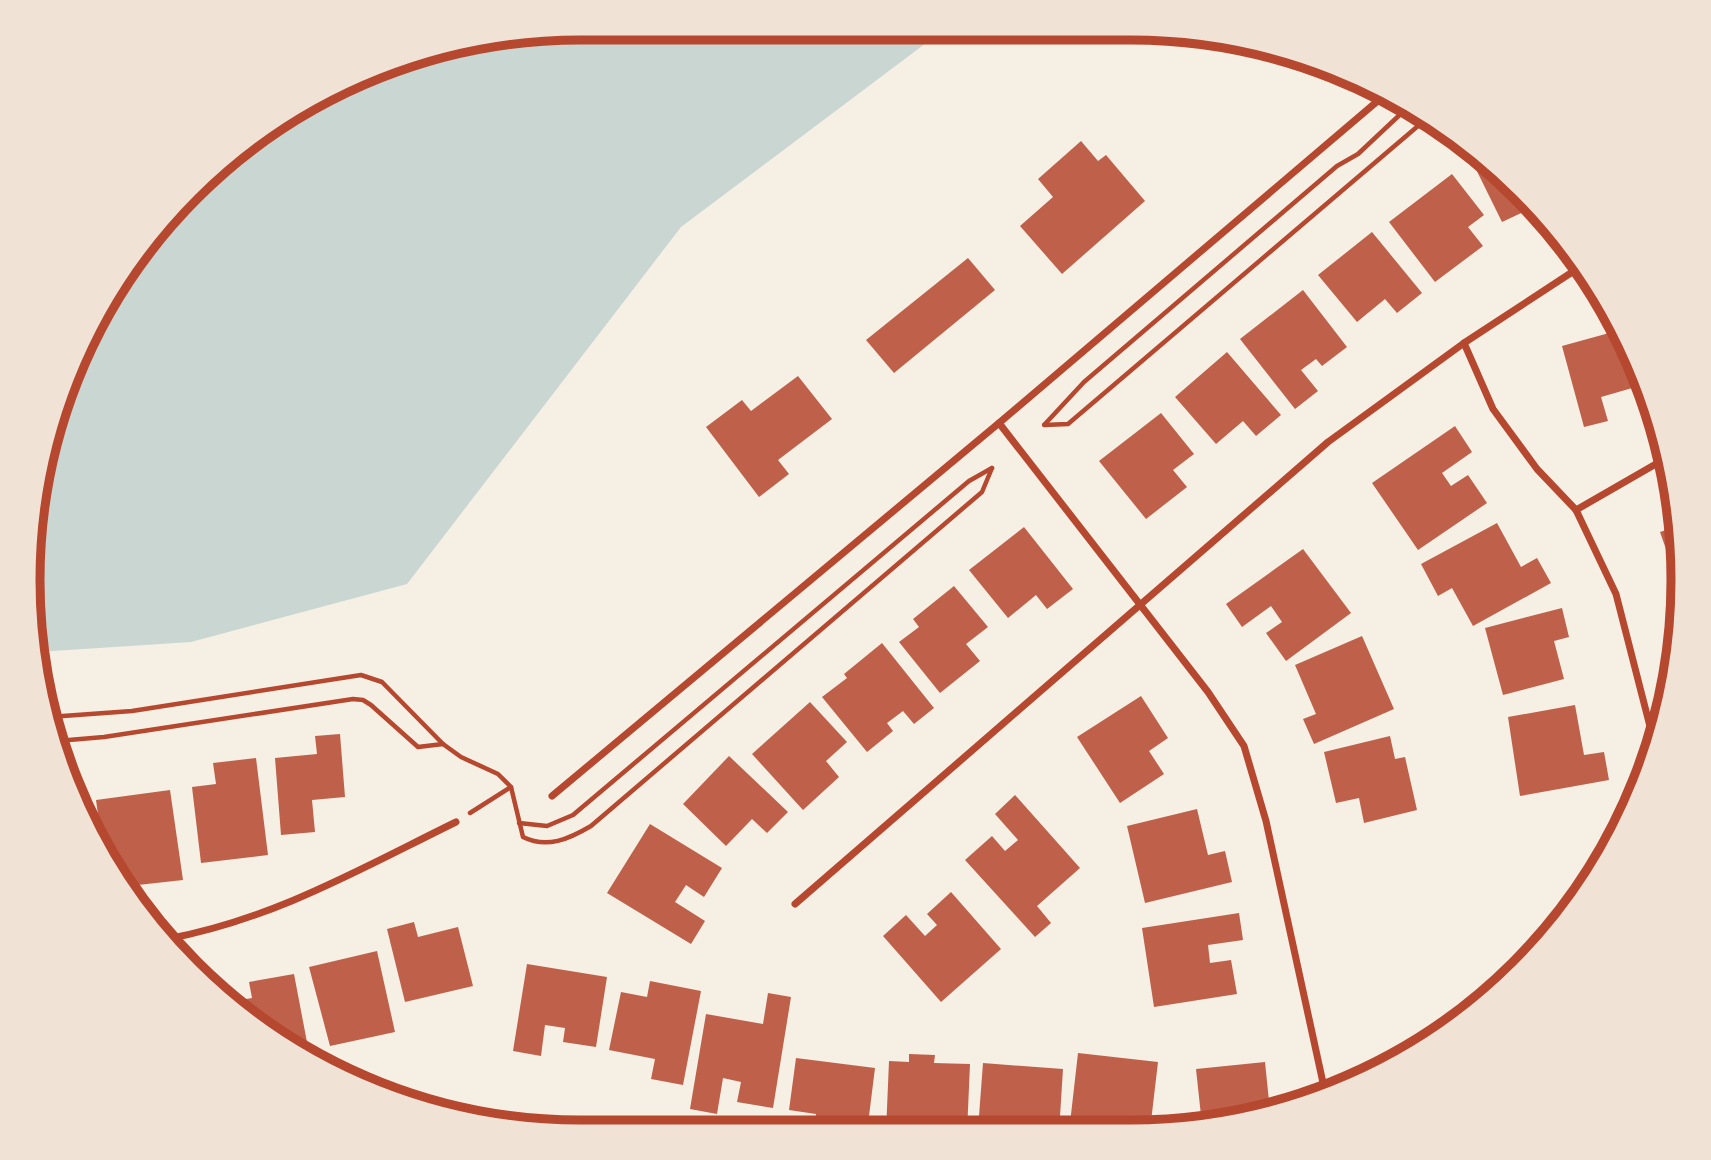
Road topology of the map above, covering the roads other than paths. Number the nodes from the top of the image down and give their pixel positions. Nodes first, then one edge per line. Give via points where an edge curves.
1 (1378, 100) edge
2 (1574, 271) edge
3 (1464, 343) junction
4 (999, 423) junction
5 (1657, 463) edge
6 (1576, 510) junction
7 (1140, 603) junction
8 (1650, 727) edge
9 (552, 796) dead end
10 (456, 822) road end
11 (795, 904) dead end
12 (175, 937) edge
13 (1323, 1084) edge

1 - 4 street
2 - 3 street
3 - 6 street via 1493,409
3 - 7 street via 1328,442
4 - 7 street
4 - 9 street
5 - 6 street
6 - 8 street via 1616,594
7 - 11 street
7 - 13 street via 1244,746 1266,821
10 - 12 street via 275,911

